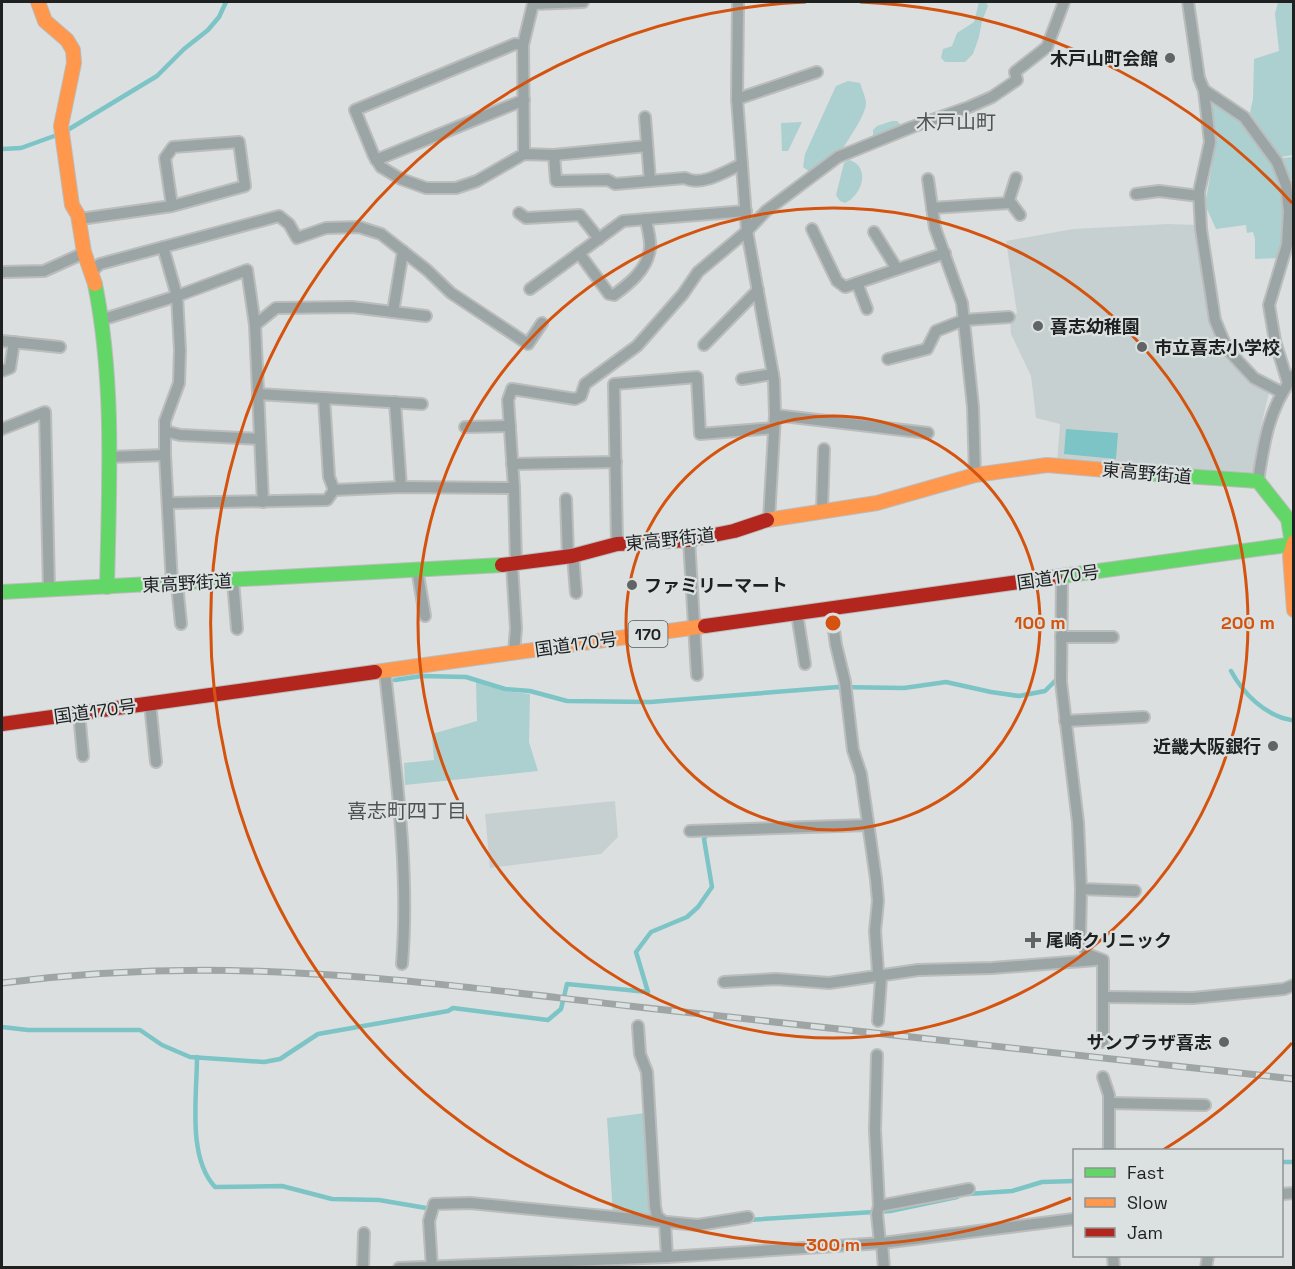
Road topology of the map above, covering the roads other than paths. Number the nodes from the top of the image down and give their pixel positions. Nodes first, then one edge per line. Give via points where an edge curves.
1 (38, 2) edge
2 (583, 2) edge
3 (738, 2) edge
4 (1064, 2) edge
5 (1188, 2) edge
6 (523, 45) junction
7 (817, 72) dead end
8 (1204, 90) junction
9 (737, 99) junction
10 (524, 100) junction
11 (645, 117) dead end
12 (647, 146) junction
13 (524, 154) junction
14 (554, 155) junction
15 (376, 160) junction
16 (742, 164) junction
17 (1016, 178) dead end
18 (928, 179) dead end
19 (650, 181) junction
20 (1290, 183) edge
21 (1136, 194) dead end
22 (1199, 196) junction
23 (1008, 203) junction
24 (172, 206) junction
25 (932, 208) junction
26 (746, 211) junction
27 (519, 213) dead end
28 (1020, 215) dead end
29 (80, 219) junction
30 (646, 219) junction
31 (812, 229) dead end
32 (747, 231) junction
33 (874, 232) dead end
34 (599, 239) junction
35 (163, 247) junction
36 (403, 251) junction
37 (84, 253) junction
38 (579, 253) junction
39 (945, 253) junction
40 (897, 269) junction
41 (92, 271) junction
42 (2, 272) edge
43 (857, 283) junction
44 (530, 289) dead end
45 (758, 290) junction
46 (177, 296) junction
47 (867, 309) dead end
48 (393, 312) junction
49 (426, 316) dead end
50 (1009, 317) dead end
51 (101, 320) junction
52 (964, 320) junction
53 (542, 323) dead end
54 (255, 325) junction
55 (2, 341) edge
56 (14, 342) junction
57 (704, 345) dead end
58 (60, 347) dead end
59 (888, 359) dead end
60 (2, 371) edge
61 (773, 374) junction
62 (742, 379) dead end
63 (1291, 379) edge
64 (1281, 392) junction
65 (258, 394) junction
66 (324, 398) junction
67 (395, 402) junction
68 (422, 404) dead end
69 (775, 415) junction
70 (510, 426) junction
71 (465, 427) dead end
72 (774, 428) junction
73 (2, 429) edge
74 (165, 431) junction
75 (928, 433) dead end
76 (261, 439) junction
77 (824, 449) dead end
78 (165, 455) junction
79 (109, 457) junction
80 (616, 462) junction
81 (512, 464) junction
82 (975, 476) junction
83 (1258, 481) junction
84 (401, 487) junction
85 (514, 488) junction
86 (334, 490) junction
87 (566, 500) dead end
88 (263, 502) junction
89 (168, 503) junction
90 (822, 510) junction
91 (770, 519) junction
92 (689, 540) junction
93 (1293, 543) edge
94 (617, 544) junction
95 (571, 556) junction
96 (514, 564) junction
97 (417, 569) junction
98 (1062, 577) junction
99 (233, 581) junction
100 (174, 584) junction
101 (107, 587) junction
102 (49, 589) junction
103 (2, 591) edge
104 (576, 592) dead end
105 (831, 609) junction
106 (1293, 610) edge
107 (797, 614) junction
108 (425, 616) dead end
109 (181, 624) dead end
110 (694, 628) junction
111 (237, 629) dead end
112 (1060, 637) junction
113 (1113, 637) dead end
114 (514, 653) junction
115 (805, 664) dead end
116 (385, 672) junction
117 (697, 675) dead end
118 (150, 703) junction
119 (79, 713) junction
120 (1144, 717) dead end
121 (1065, 721) junction
122 (2, 724) edge
123 (83, 756) dead end
124 (156, 762) dead end
125 (868, 825) junction
126 (690, 831) dead end
127 (1081, 889) junction
128 (1135, 891) dead end
129 (1098, 959) junction
130 (402, 964) dead end
131 (880, 975) junction
132 (723, 982) dead end
133 (1293, 985) edge
134 (1104, 997) junction
135 (878, 1021) dead end
136 (638, 1026) dead end
137 (1103, 1042) dead end
138 (877, 1055) dead end
139 (1103, 1077) dead end
140 (1109, 1103) junction
141 (1205, 1106) dead end
142 (1109, 1149) edge
143 (969, 1189) dead end
144 (878, 1210) junction
145 (748, 1217) dead end
146 (1073, 1219) edge
147 (665, 1224) junction
148 (364, 1233) dead end
149 (881, 1243) junction
150 (667, 1257) junction
151 (542, 1265) edge
152 (432, 1267) edge
153 (363, 1268) edge
154 (399, 1268) edge
155 (884, 1268) edge

1 - 29 main road via 45,21 73,50 74,63 61,126 72,205
2 - 6 street via 533,4
3 - 9 street
4 - 32 street via 1047,46 1015,72 1017,80 969,107 838,157 766,211
5 - 8 street
6 - 10 street
6 - 15 street via 515,44 355,110
7 - 9 street
8 - 20 street via 1244,117
8 - 22 street via 1210,142
9 - 16 street
10 - 13 street
10 - 15 street
11 - 12 street
12 - 14 street
12 - 19 street
13 - 14 street
13 - 15 street via 456,188 426,188 400,179
14 - 19 street via 556,181
16 - 19 street via 710,178
16 - 26 street
17 - 23 street
18 - 25 street
20 - 63 street via 1287,245 1269,305 1275,341
21 - 22 street via 1159,191
22 - 64 street via 1215,320 1227,350 1254,378
23 - 25 street
23 - 28 street
24 - 24 street via 245,186 239,142 173,147 165,158
24 - 29 street
25 - 39 street
26 - 30 street
26 - 32 street
27 - 34 street via 526,218 580,215
29 - 37 main road
30 - 34 street via 623,221
30 - 38 street via 650,248 644,263 632,282 614,295 609,294
31 - 43 street via 837,281 845,287
32 - 45 street
32 - 70 street via 698,272 637,346 585,384 581,396 575,399 512,389 508,400
33 - 40 street
34 - 38 street
35 - 36 street via 279,216 297,238 326,228 359,227 381,234
35 - 41 street via 100,264
35 - 46 street
36 - 48 street
36 - 53 street via 451,293 528,344
37 - 41 main road
37 - 42 street via 44,272
38 - 44 street
39 - 40 street
39 - 52 street
40 - 43 street
41 - 51 main road
43 - 47 street
45 - 57 street
45 - 61 street
46 - 51 street
46 - 54 street via 247,270
46 - 74 street via 179,383
48 - 49 street
48 - 54 street via 352,307 276,308
50 - 52 street
51 - 79 main road via 109,396
52 - 59 street via 936,332 927,349
52 - 82 street
54 - 65 street
55 - 56 street
56 - 58 street
56 - 60 street via 10,368
61 - 62 street
61 - 69 street
63 - 64 street
64 - 83 street via 1265,433
65 - 66 street
65 - 76 street
66 - 67 street
66 - 86 street via 329,477
67 - 68 street
67 - 84 street
69 - 72 street
69 - 75 street
70 - 71 street
70 - 81 street
72 - 80 street via 700,434 697,377 614,384
72 - 91 street
73 - 102 street via 45,412
74 - 76 street
74 - 78 street
76 - 88 street
77 - 90 street
78 - 79 street
78 - 89 street
79 - 101 main road
80 - 81 street
80 - 94 street
81 - 85 street
82 - 83 main road, 東高野街道 via 1047,465
82 - 90 main road, 東高野街道 via 877,503
83 - 93 main road via 1288,519
84 - 85 street
84 - 86 street
85 - 96 street
86 - 88 street via 327,500
87 - 95 street
88 - 89 street
89 - 100 street
90 - 91 main road, 東高野街道
91 - 92 main road, 東高野街道
92 - 94 main road, 東高野街道
92 - 110 street
93 - 98 main road, 国道170号 / 170
93 - 106 main road
94 - 95 main road, 東高野街道
95 - 96 main road, 東高野街道
95 - 104 street
96 - 97 main road, 東高野街道
96 - 114 street
97 - 99 main road, 東高野街道
97 - 108 street
98 - 105 main road, 国道170号 / 170
98 - 112 street
99 - 100 main road, 東高野街道
99 - 111 street
100 - 101 main road, 東高野街道
100 - 109 street
101 - 102 main road, 東高野街道
102 - 103 main road, 東高野街道
105 - 107 main road, 国道170号 / 170
105 - 125 street
107 - 110 main road, 国道170号 / 170
107 - 115 street
110 - 114 main road, 国道170号 / 170
110 - 117 street
112 - 113 street
112 - 121 street
114 - 116 main road, 国道170号 / 170
116 - 118 main road, 国道170号 / 170
116 - 130 street via 403,876
118 - 119 main road, 国道170号 / 170
118 - 124 street
119 - 122 main road, 国道170号 / 170
119 - 123 street
120 - 121 street
121 - 127 street via 1078,822
125 - 126 street
125 - 131 street via 878,901 875,931
127 - 128 street
127 - 129 street via 1080,936 1087,954
129 - 131 street
129 - 134 street via 1103,960
131 - 132 street via 829,983 776,979
131 - 135 street
133 - 134 street via 1193,998
134 - 137 street
136 - 147 street via 639,1054 647,1072 657,1216
138 - 144 street
139 - 140 street
140 - 141 street
140 - 142 street
143 - 144 street
144 - 149 street
145 - 147 street
146 - 149 street
147 - 150 street
147 - 152 street via 470,1203 434,1204 429,1221
148 - 153 street
149 - 150 street
149 - 155 street
150 - 151 street
151 - 152 street
152 - 154 street

